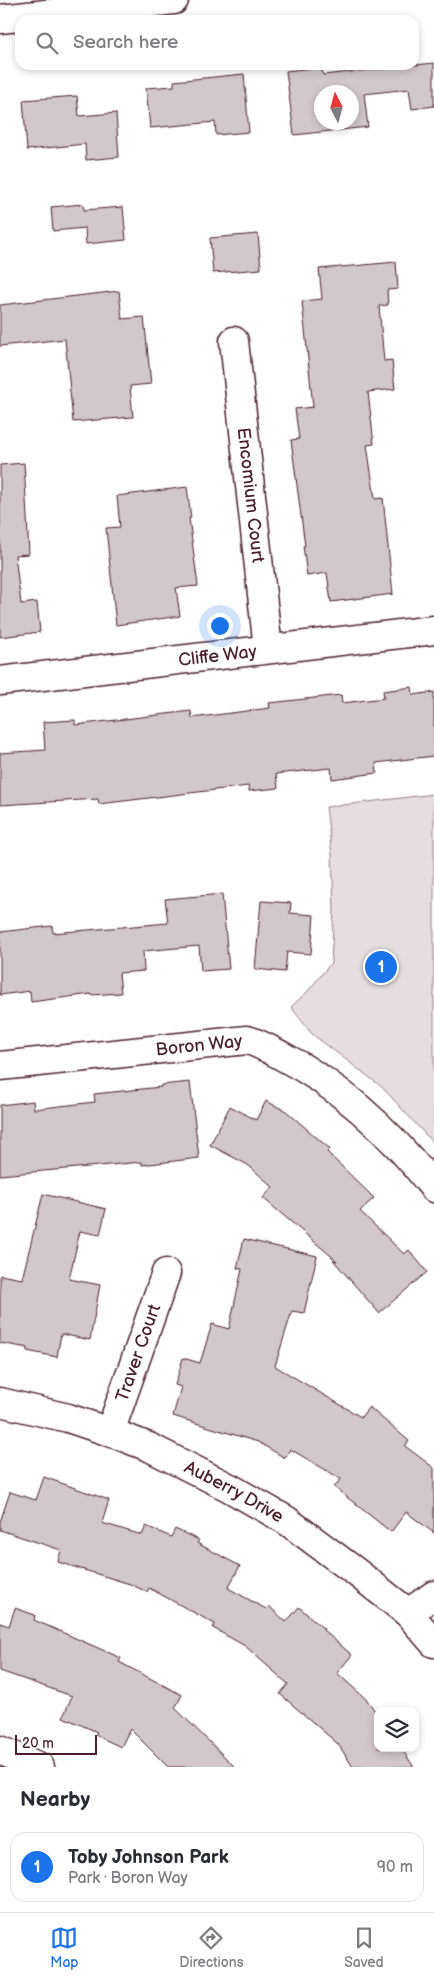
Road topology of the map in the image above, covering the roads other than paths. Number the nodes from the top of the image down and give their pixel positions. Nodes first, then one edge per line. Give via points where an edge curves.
1 (174, 0) edge
2 (114, 3) edge
3 (28, 15) edge
4 (15, 17) edge
5 (0, 19) edge
6 (234, 341) dead end
7 (434, 630) edge
8 (268, 649) junction
9 (0, 681) edge
10 (0, 1066) edge
11 (434, 1188) edge
12 (166, 1273) dead end
13 (0, 1402) edge
14 (110, 1432) junction
15 (434, 1595) edge
16 (408, 1613) junction
17 (434, 1643) edge
18 (0, 1750) edge
19 (40, 1767) edge

1 - 2 street
2 - 3 street
4 - 5 street
6 - 8 street, Encomium Court
7 - 8 street, Cliffe Way
8 - 9 street, Cliffe Way
10 - 11 street, Boron Way via 247,1040 255,1042 300,1065 352,1102 399,1146
12 - 14 street, Traver Court
13 - 14 street, Auberry Drive
14 - 16 street, Auberry Drive via 149,1447 286,1520
15 - 16 street
16 - 17 street, Auberry Drive
18 - 19 street

